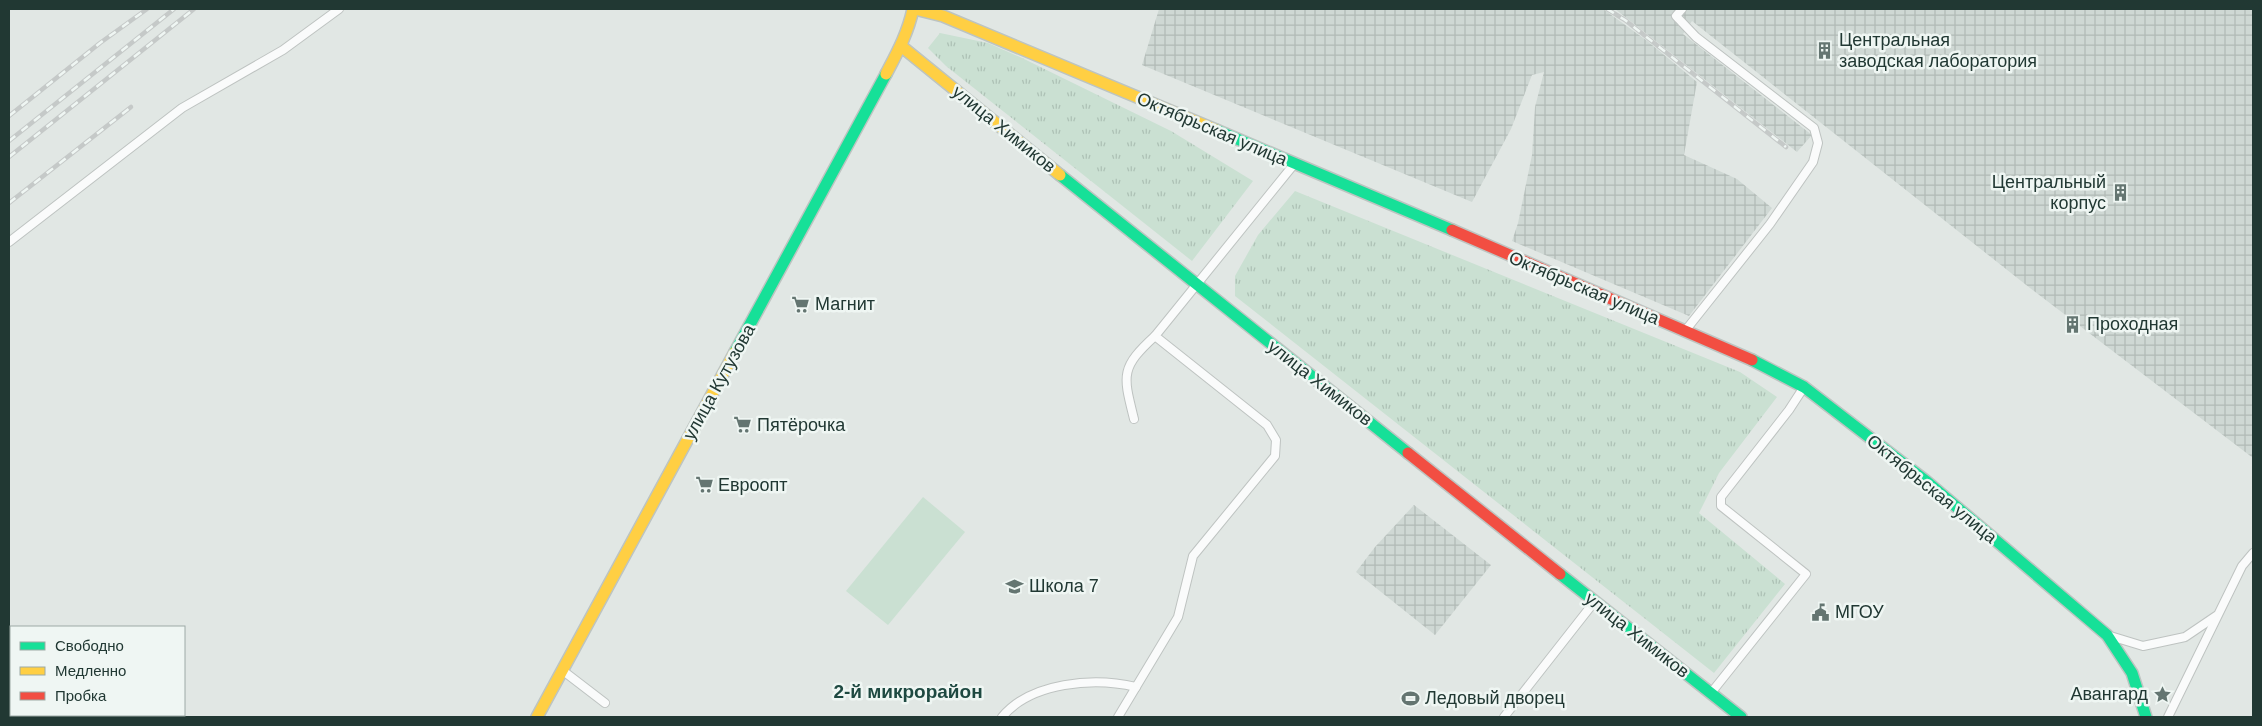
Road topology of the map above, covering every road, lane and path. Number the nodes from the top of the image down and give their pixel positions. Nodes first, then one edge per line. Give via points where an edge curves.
1 (339, 9) edge
2 (914, 9) edge
3 (1682, 9) edge
4 (901, 46) junction
5 (1295, 163) junction
6 (9, 242) edge
7 (1196, 285) junction
8 (1685, 332) junction
9 (1156, 336) junction
10 (1804, 387) junction
11 (1134, 419) dead end
12 (2253, 553) edge
13 (1595, 601) junction
14 (2218, 615) junction
15 (2107, 635) junction
16 (562, 670) junction
17 (1136, 687) junction
18 (1711, 692) junction
19 (605, 703) dead end
20 (537, 717) edge
21 (1002, 717) edge
22 (1118, 717) edge
23 (1504, 717) edge
24 (1741, 717) edge
25 (2146, 717) edge
26 (2168, 717) edge

1 - 6 street via 283,50 182,108
2 - 4 main road, улица Кутузова
2 - 5 main road, Октябрьская улица via 942,16
3 - 8 street via 1676,16 1696,36 1814,128 1818,143 1814,162
4 - 7 main road, улица Химиков
4 - 16 main road, улица Кутузова
5 - 7 street
5 - 8 main road, Октябрьская улица
7 - 9 street
7 - 13 main road, улица Химиков
8 - 10 main road, Октябрьская улица via 1736,352
9 - 11 street via 1128,366 1126,387
9 - 17 street via 1267,425 1276,440 1275,456 1193,556 1178,617
10 - 15 main road, Октябрьская улица via 1926,481
10 - 18 street via 1721,497 1721,506 1806,574
12 - 14 street via 2242,566
13 - 18 main road, улица Химиков
13 - 23 street
14 - 15 street via 2185,637 2143,646
14 - 26 street
15 - 25 main road, Октябрьская улица via 2132,673
16 - 19 street
16 - 20 main road, улица Кутузова
17 - 21 street via 1119,683 1057,685 1012,706
17 - 22 street
18 - 24 main road, улица Химиков

